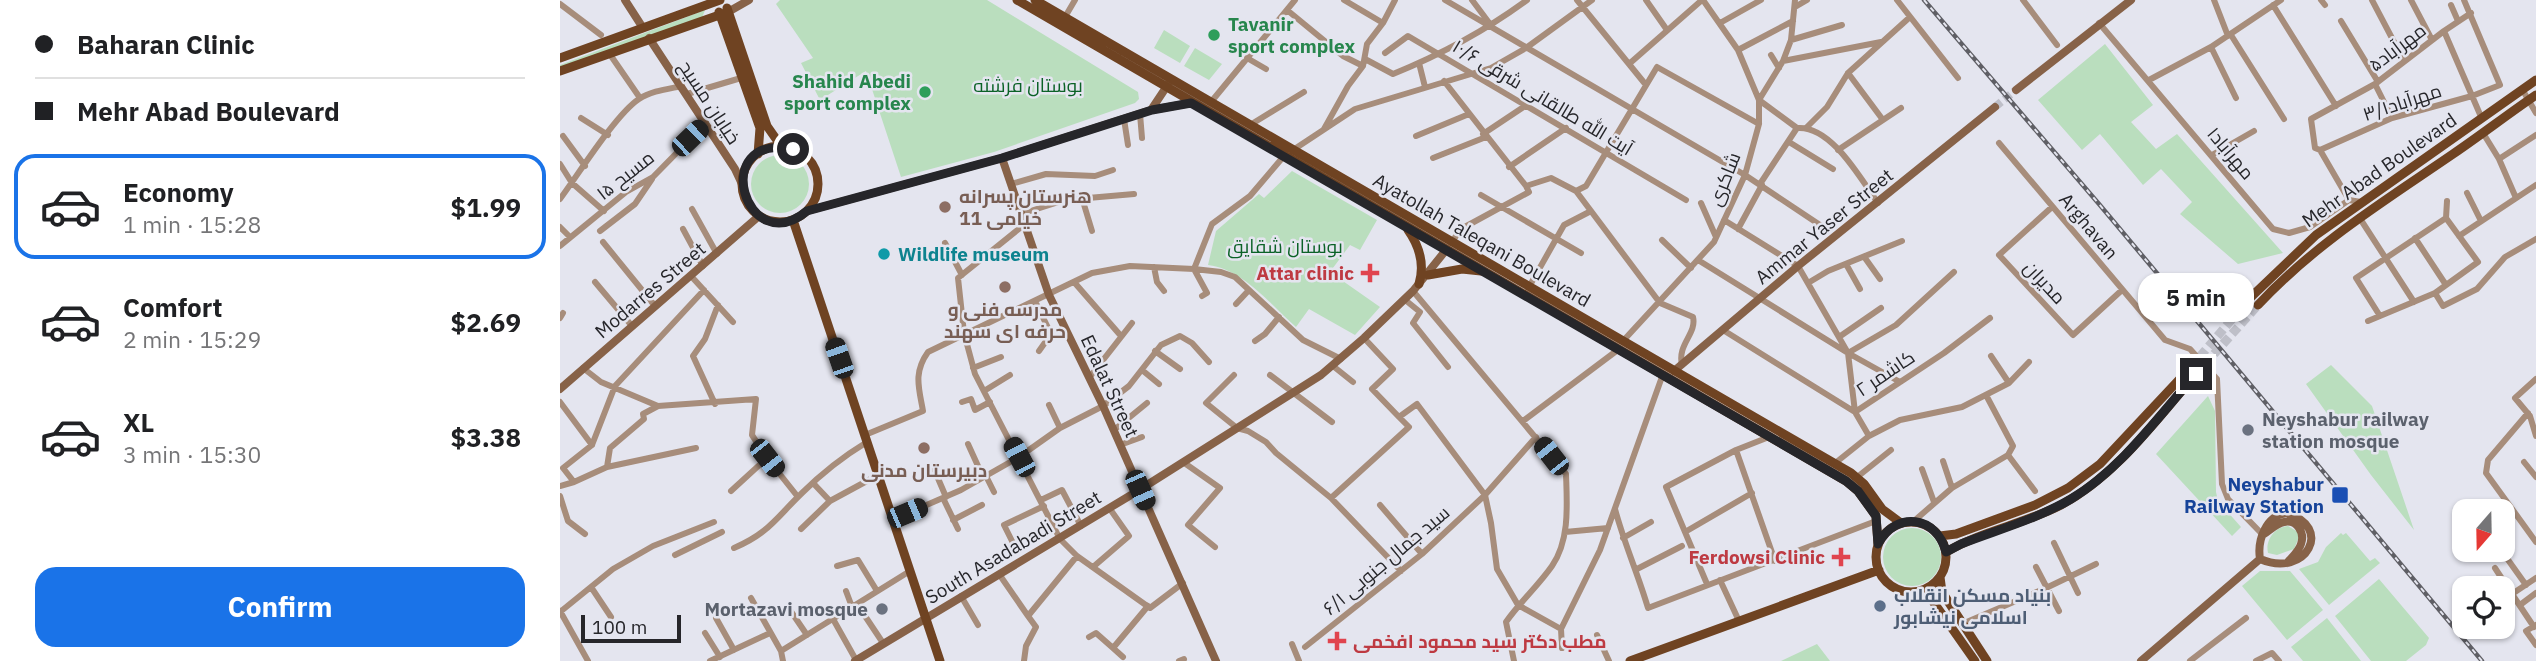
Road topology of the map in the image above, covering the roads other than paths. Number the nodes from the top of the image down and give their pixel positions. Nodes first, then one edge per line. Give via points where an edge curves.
1 (625, 0) edge
2 (719, 0) edge
3 (749, 0) edge
4 (1017, 0) edge
5 (1035, 0) edge
6 (1074, 0) edge
7 (1295, 0) edge
8 (1344, 0) edge
9 (1395, 0) edge
10 (1445, 0) edge
11 (1472, 0) edge
12 (1527, 0) edge
13 (1592, 0) edge
14 (1646, 0) edge
15 (1761, 0) edge
16 (1807, 0) edge
17 (1897, 0) edge
18 (2023, 0) edge
19 (2130, 0) edge
20 (2214, 0) edge
21 (2281, 0) edge
22 (2372, 0) edge
23 (2411, 0) edge
24 (2464, 0) edge
25 (1707, 2) edge
26 (1579, 3) edge
27 (1795, 3) edge
28 (560, 4) edge
29 (2273, 5) junction
30 (2451, 5) dead end
31 (703, 7) junction
32 (1287, 10) junction
33 (724, 13) junction
34 (2471, 13) junction
35 (1065, 17) junction
36 (1910, 17) junction
37 (705, 20) junction
38 (1793, 21) junction
39 (2341, 21) dead end
40 (2458, 21) junction
41 (1383, 23) junction
42 (1720, 23) junction
43 (2099, 23) junction
44 (1842, 24) dead end
45 (1492, 26) junction
46 (643, 27) junction
47 (1667, 30) junction
48 (2444, 31) junction
49 (601, 35) dead end
50 (2229, 36) junction
51 (649, 38) junction
52 (1791, 40) junction
53 (2432, 40) junction
54 (1883, 41) junction
55 (2057, 45) dead end
56 (2211, 47) junction
57 (1526, 48) junction
58 (1738, 50) junction
59 (609, 53) junction
60 (1385, 53) dead end
61 (1441, 55) junction
62 (1771, 55) dead end
63 (560, 58) edge
64 (1247, 58) junction
65 (1783, 61) junction
66 (2404, 61) junction
67 (1364, 62) junction
68 (1419, 63) junction
69 (1629, 64) junction
70 (1779, 68) junction
71 (1266, 69) dead end
72 (560, 71) edge
73 (1848, 73) junction
74 (1473, 74) junction
75 (741, 78) junction
76 (1958, 78) dead end
77 (2149, 80) junction
78 (2536, 80) edge
79 (1444, 81) junction
80 (1168, 83) junction
81 (2376, 83) junction
82 (1646, 85) junction
83 (1425, 87) junction
84 (2522, 89) junction
85 (684, 90) junction
86 (2016, 90) tunnel mouth
87 (1304, 92) dead end
88 (2472, 96) junction
89 (2533, 97) edge
90 (640, 98) junction
91 (2236, 98) dead end
92 (1759, 100) junction
93 (1211, 102) junction
94 (1191, 103) junction
95 (1525, 106) junction
96 (2336, 106) junction
97 (1996, 107) tunnel mouth
98 (1901, 108) dead end
99 (1152, 110) junction
100 (1631, 110) junction
101 (2536, 113) edge
102 (1140, 114) junction
103 (1469, 114) junction
104 (581, 118) dead end
105 (2392, 118) junction
106 (2482, 118) junction
107 (1124, 119) junction
108 (2284, 119) dead end
109 (1883, 120) junction
110 (706, 123) junction
111 (1759, 124) junction
112 (1250, 125) junction
113 (1807, 127) junction
114 (1566, 128) junction
115 (1797, 128) junction
116 (1323, 130) junction
117 (2254, 131) dead end
118 (2483, 133) junction
119 (608, 135) junction
120 (2536, 135) edge
121 (563, 136) dead end
122 (1416, 136) dead end
123 (1485, 136) junction
124 (1142, 138) dead end
125 (1789, 142) junction
126 (1999, 143) dead end
127 (1128, 145) dead end
128 (780, 146) junction
129 (2318, 149) junction
130 (1838, 150) junction
131 (1288, 153) junction
132 (1605, 153) junction
133 (758, 154) junction
134 (2212, 155) junction
135 (1002, 158) junction
136 (1433, 158) dead end
137 (2498, 159) junction
138 (560, 164) edge
139 (585, 166) junction
140 (1509, 167) junction
141 (1833, 169) dead end
142 (1113, 170) dead end
143 (1745, 175) junction
144 (653, 177) junction
145 (572, 183) junction
146 (742, 184) junction
147 (1011, 184) junction
148 (1761, 185) junction
149 (2536, 185) edge
150 (1526, 186) junction
151 (1576, 191) junction
152 (2467, 193) dead end
153 (1134, 194) dead end
154 (1481, 195) dead end
155 (1082, 198) junction
156 (2516, 198) junction
157 (560, 200) edge
158 (1686, 200) dead end
159 (2349, 200) junction
160 (2447, 201) dead end
161 (2361, 202) junction
162 (1701, 203) dead end
163 (1878, 203) junction
164 (2052, 207) junction
165 (1503, 208) junction
166 (692, 209) dead end
167 (604, 211) junction
168 (807, 211) junction
169 (1591, 211) junction
170 (1021, 214) junction
171 (759, 216) junction
172 (2359, 217) junction
173 (2445, 218) junction
174 (793, 220) junction
175 (1724, 220) junction
176 (2481, 221) junction
177 (1025, 224) junction
178 (1405, 226) junction
179 (560, 227) edge
180 (683, 229) dead end
181 (1738, 229) junction
182 (1826, 229) dead end
183 (600, 231) dead end
184 (1092, 231) dead end
185 (2459, 236) junction
186 (570, 237) junction
187 (1716, 237) junction
188 (2415, 238) junction
189 (1556, 239) junction
190 (2536, 239) edge
191 (1662, 240) dead end
192 (1902, 241) dead end
193 (603, 242) dead end
194 (945, 243) dead end
195 (560, 246) edge
196 (1449, 246) junction
197 (1581, 253) dead end
198 (717, 254) junction
199 (1865, 258) junction
200 (1698, 260) junction
201 (2385, 260) junction
202 (1846, 264) junction
203 (703, 266) junction
204 (1798, 266) junction
205 (1154, 267) junction
206 (1690, 268) junction
207 (1194, 269) junction
208 (1484, 271) junction
209 (1954, 272) dead end
210 (962, 275) junction
211 (1428, 275) junction
212 (691, 276) junction
213 (1880, 279) dead end
214 (595, 282) dead end
215 (1074, 282) junction
216 (1808, 283) junction
217 (2446, 285) junction
218 (1416, 287) junction
219 (1529, 287) junction
220 (1860, 289) dead end
221 (704, 290) junction
222 (1249, 290) junction
223 (2122, 290) junction
224 (1164, 291) dead end
225 (2435, 293) junction
226 (1049, 295) junction
227 (1202, 296) dead end
228 (1760, 298) junction
229 (1404, 299) junction
230 (1035, 301) junction
231 (2414, 302) junction
232 (1660, 303) junction
233 (1236, 304) dead end
234 (718, 305) junction
235 (656, 306) junction
236 (1881, 308) dead end
237 (2380, 316) junction
238 (1279, 317) junction
239 (1990, 318) dead end
240 (2368, 321) dead end
241 (733, 322) dead end
242 (1132, 323) dead end
243 (632, 326) junction
244 (1723, 330) junction
245 (964, 333) junction
246 (1051, 334) junction
247 (1068, 335) junction
248 (1121, 336) junction
249 (1839, 337) junction
250 (1364, 338) junction
251 (1255, 341) dead end
252 (1621, 345) junction
253 (1039, 351) dead end
254 (1155, 352) junction
255 (1848, 353) junction
256 (1991, 356) dead end
257 (1001, 357) dead end
258 (1341, 359) junction
259 (1209, 362) dead end
260 (2029, 362) dead end
261 (1333, 366) junction
262 (1448, 367) dead end
263 (583, 368) junction
264 (973, 368) junction
265 (1678, 368) junction
266 (1180, 369) dead end
267 (1142, 370) junction
268 (1270, 374) dead end
269 (1663, 374) junction
270 (1010, 375) dead end
271 (1234, 376) dead end
272 (1089, 378) junction
273 (2536, 379) edge
274 (1353, 382) dead end
275 (1900, 382) junction
276 (2009, 383) junction
277 (562, 384) edge
278 (1159, 384) dead end
279 (615, 386) junction
280 (984, 391) junction
281 (1294, 394) junction
282 (1986, 395) junction
283 (560, 402) edge
284 (962, 402) dead end
285 (990, 402) junction
286 (1147, 403) dead end
287 (715, 404) junction
288 (1049, 405) dead end
289 (658, 406) junction
290 (1103, 407) junction
291 (1856, 412) junction
292 (2528, 414) junction
293 (1399, 416) junction
294 (1523, 421) junction
295 (1332, 422) dead end
296 (1060, 428) junction
297 (1237, 428) junction
298 (1114, 430) junction
299 (1869, 436) junction
300 (2536, 436) edge
301 (1142, 437) dead end
302 (1536, 437) junction
303 (1769, 437) junction
304 (866, 439) junction
305 (968, 444) dead end
306 (592, 445) junction
307 (1120, 445) junction
308 (696, 448) dead end
309 (1736, 450) junction
310 (1891, 450) dead end
311 (2008, 455) junction
312 (1019, 457) junction
313 (767, 458) junction
314 (1943, 461) dead end
315 (2524, 462) dead end
316 (1184, 463) junction
317 (1834, 464) junction
318 (607, 467) junction
319 (934, 469) dead end
320 (1922, 469) dead end
321 (878, 475) junction
322 (985, 477) junction
323 (2536, 477) edge
324 (1856, 478) junction
325 (574, 482) junction
326 (813, 483) junction
327 (560, 486) edge
328 (1952, 488) junction
329 (1140, 490) junction
330 (731, 491) dead end
331 (2035, 491) dead end
332 (994, 492) dead end
333 (1752, 494) junction
334 (1485, 495) junction
335 (798, 497) junction
336 (944, 497) junction
337 (1331, 498) junction
338 (561, 499) edge
339 (830, 501) junction
340 (1934, 502) junction
341 (1042, 503) junction
342 (982, 505) dead end
343 (1380, 505) dead end
344 (1110, 509) junction
345 (1615, 509) junction
346 (892, 520) junction
347 (953, 520) junction
348 (1876, 521) junction
349 (714, 522) dead end
350 (1651, 522) dead end
351 (1914, 522) junction
352 (1901, 523) junction
353 (1081, 526) junction
354 (1608, 527) junction
355 (958, 529) dead end
356 (801, 530) dead end
357 (1566, 531) junction
358 (1685, 532) junction
359 (722, 533) dead end
360 (584, 534) dead end
361 (2263, 535) junction
362 (1940, 536) junction
363 (1623, 538) junction
364 (1060, 539) junction
365 (2536, 542) edge
366 (1013, 543) dead end
367 (2054, 543) dead end
368 (1878, 544) junction
369 (1682, 546) dead end
370 (1215, 547) dead end
371 (734, 548) dead end
372 (1946, 552) junction
373 (1422, 554) junction
374 (675, 555) dead end
375 (1077, 556) junction
376 (2260, 559) junction
377 (1775, 561) junction
378 (2510, 562) edge
379 (2096, 564) dead end
380 (837, 566) dead end
381 (2036, 567) dead end
382 (1093, 568) junction
383 (2495, 568) dead end
384 (1637, 569) junction
385 (1879, 570) junction
386 (910, 571) junction
387 (1401, 571) junction
388 (999, 574) junction
389 (2500, 576) edge
390 (1940, 577) junction
391 (2070, 577) junction
392 (2536, 578) edge
393 (1720, 580) junction
394 (1183, 583) junction
395 (1707, 584) junction
396 (2526, 585) junction
397 (590, 587) junction
398 (2046, 588) junction
399 (1925, 590) junction
400 (846, 591) dead end
401 (877, 591) junction
402 (2515, 592) edge
403 (2078, 593) dead end
404 (2536, 593) edge
405 (961, 596) junction
406 (751, 598) dead end
407 (2515, 598) edge
408 (857, 604) junction
409 (1518, 605) junction
410 (1148, 606) junction
411 (2520, 606) junction
412 (790, 610) dead end
413 (560, 611) edge
414 (2059, 611) dead end
415 (1028, 616) junction
416 (611, 617) dead end
417 (925, 617) junction
418 (716, 618) dead end
419 (2246, 618) dead end
420 (833, 619) junction
421 (1739, 621) junction
422 (1962, 624) junction
423 (978, 625) dead end
424 (2535, 626) edge
425 (1560, 629) junction
426 (705, 633) dead end
427 (770, 633) junction
428 (807, 635) junction
429 (1597, 635) dead end
430 (1088, 637) dead end
431 (883, 643) junction
432 (1292, 644) dead end
433 (2536, 645) edge
434 (1113, 648) junction
435 (1305, 648) dead end
436 (1562, 648) dead end
437 (734, 650) junction
438 (782, 651) junction
439 (720, 657) junction
440 (1123, 657) dead end
441 (2152, 657) edge
442 (2269, 657) edge
443 (588, 661) edge
444 (710, 661) edge
445 (783, 661) edge
446 (855, 661) edge
447 (940, 661) edge
448 (1024, 661) edge
449 (1216, 661) edge
450 (1299, 661) edge
451 (1514, 661) edge
452 (1609, 661) edge
453 (1630, 661) edge
454 (1975, 661) edge
455 (1987, 661) edge
456 (2141, 661) edge
457 (2190, 661) edge
458 (2256, 661) edge
459 (2279, 661) edge

1 - 46 main road
2 - 31 main road
2 - 33 main road
3 - 33 main road
4 - 80 main road, Ayatollah Taleqani Boulevard
5 - 35 main road, Ayatollah Taleqani Boulevard
6 - 35 street
7 - 32 street
8 - 41 street
9 - 41 street
10 - 45 street
11 - 45 street
12 - 45 street
13 - 26 street
14 - 47 street
15 - 42 street
16 - 27 street
17 - 36 street
18 - 55 street
19 - 43 main road
20 - 50 street
21 - 29 street
22 - 66 street
23 - 53 street
24 - 34 street
25 - 42 street
25 - 47 street
26 - 57 street
26 - 69 street
27 - 38 street
28 - 49 street
29 - 50 street
29 - 96 street
30 - 40 street
31 - 37 main road via 708,12
31 - 46 main road
32 - 64 street
32 - 67 street via 1343,56
33 - 37 main road
33 - 75 main road
33 - 128 main road via 767,126
34 - 40 street
34 - 88 street, مهرآباد۳/۱ via 2500,85
35 - 80 main road, Ayatollah Taleqani Boulevard
36 - 54 street
36 - 76 street
37 - 51 main road
38 - 52 street
38 - 58 street
39 - 81 street
40 - 48 street
41 - 67 street via 1367,44
42 - 58 street
43 - 77 street, مهرآباد۱
43 - 86 main road
44 - 52 street
45 - 57 street
45 - 61 street
46 - 63 main road
47 - 69 street
48 - 53 street, مهرآباد۵
48 - 88 street, مهرآباد۵
50 - 56 street
50 - 108 street
51 - 59 main road
51 - 85 main road, خیابان مسیح
52 - 65 street
53 - 66 street, مهرآباد۵
54 - 65 street
54 - 73 street
56 - 77 street
56 - 91 street
57 - 74 street
57 - 100 street
58 - 92 street
59 - 72 main road
59 - 90 street
60 - 61 street, آیت الله طالقانی شرقی ۱۰/۶ via 1408,36
61 - 68 street
61 - 74 street, آیت الله طالقانی شرقی ۱۰/۶
62 - 70 street
64 - 71 street
64 - 93 street
65 - 70 street
66 - 81 street, مهرآباد۵
67 - 68 street via 1393,74
67 - 116 street
68 - 83 street
69 - 82 street
70 - 92 street
73 - 109 street
73 - 113 street via 1827,107
74 - 79 street
74 - 95 street, آیت الله طالقانی شرقی ۱۰/۶
75 - 85 street
75 - 133 main road via 760,128
77 - 134 street, مهرآباد۱
78 - 84 main road, Mehr Abad Boulevard
79 - 83 street
79 - 103 street
80 - 93 main road, Ayatollah Taleqani Boulevard
80 - 94 main road, Ayatollah Taleqani Boulevard
80 - 99 main road
81 - 96 street, مهرآباد۵
81 - 105 street
82 - 100 street
82 - 111 street via 1657,67
83 - 116 street via 1355,109
84 - 89 street
84 - 106 main road, Mehr Abad Boulevard
85 - 90 street
85 - 110 main road, خیابان مسیح
87 - 112 street
88 - 105 street, مهرآباد۳/۱
88 - 106 street, مهرآباد۵
89 - 101 street
89 - 118 main road, Mehr Abad Boulevard
90 - 119 street
92 - 111 street, شاکری
92 - 115 street
93 - 112 main road, Ayatollah Taleqani Boulevard
94 - 99 main road
94 - 131 main road, Ayatollah Taleqani Boulevard
95 - 114 street, آیت الله طالقانی شرقی ۱۰/۶
95 - 123 street
96 - 129 street, مهرآباد۵ via 2311,119
97 - 163 main road, Ammar Yaser Street
98 - 109 street
99 - 102 main road
100 - 132 street
100 - 143 street
102 - 107 main road
102 - 124 street
103 - 122 street
103 - 123 street
104 - 119 street
105 - 129 street, مهرآباد۳/۱
106 - 161 main road, Mehr Abad Boulevard
107 - 127 street
107 - 135 main road
109 - 130 street
110 - 144 street, مسیح ۱۵
110 - 146 main road, خیابان مسیح
111 - 143 street, شاکری
112 - 131 main road, Ayatollah Taleqani Boulevard
113 - 115 street
113 - 130 street
114 - 132 street, آیت الله طالقانی شرقی ۱۰/۶
114 - 140 street
115 - 125 street
116 - 131 street
117 - 134 street
118 - 137 street
118 - 172 main road, Mehr Abad Boulevard
119 - 139 street
120 - 137 street
121 - 139 street
123 - 136 street
123 - 140 street
125 - 141 street
125 - 148 street
126 - 164 street, Arghavan
128 - 133 main road
128 - 168 main road via 804,155 817,176 818,188
129 - 159 street
130 - 163 street
131 - 178 main road, Ayatollah Taleqani Boulevard
131 - 196 main road, Ayatollah Taleqani Boulevard
131 - 207 street via 1250,196 1212,224
132 - 151 street via 1586,186
132 - 158 street, آیت الله طالقانی شرقی ۱۰/۶
133 - 146 main road via 749,162
134 - 159 street, مهرآباد۱ via 2273,229 2289,233 2311,227
135 - 147 main road, Edalat Street
135 - 168 main road
137 - 156 street
138 - 145 street
139 - 145 street
140 - 150 street
142 - 147 street via 1095,176 1046,174
143 - 148 street
143 - 175 street, شاکری
144 - 167 street, مسیح ۱۵ via 626,191
144 - 183 street via 635,204
145 - 157 street
145 - 167 street
146 - 171 main road via 744,197
147 - 170 main road, Edalat Street
148 - 181 street
148 - 182 street
149 - 156 street
150 - 151 street via 1551,178
150 - 165 street via 1529,192
151 - 169 street
152 - 176 street
153 - 155 street
154 - 165 street
155 - 170 street
155 - 184 street
156 - 176 street
159 - 161 street
160 - 173 street
161 - 172 main road, Mehr Abad Boulevard via 2297,251 2255,301
162 - 187 street
163 - 204 main road, Ammar Yaser Street
164 - 223 street, Arghavan
164 - 223 street, مدیران via 1999,255 2073,335
165 - 189 street
165 - 196 street via 1461,229
166 - 198 street
167 - 186 street, مسیح ۱۵
168 - 174 main road
169 - 189 street via 1564,225
169 - 232 street
170 - 177 main road, Edalat Street
171 - 174 main road
171 - 198 main road, Modarres Street
172 - 201 street
173 - 185 street
173 - 188 street
174 - 304 main road
175 - 181 street
175 - 187 street, شاکری
176 - 185 street
177 - 210 street
177 - 226 main road, Edalat Street
178 - 196 main road, Ayatollah Taleqani Boulevard
178 - 218 main road via 1420,254 1422,273
179 - 186 street
180 - 203 street
181 - 204 street
185 - 217 street via 2478,262
186 - 195 street, مسیح ۱۵
187 - 200 street, شاکری
188 - 201 street
188 - 217 street
189 - 197 street
189 - 219 street
190 - 225 street via 2505,257 2477,289 2443,306
191 - 206 street
192 - 199 street
193 - 235 street
194 - 210 street
196 - 208 main road, Ayatollah Taleqani Boulevard
196 - 211 main road, South Asadabadi Street
196 - 219 main road, Ayatollah Taleqani Boulevard
198 - 203 main road, Modarres Street
199 - 202 street
199 - 213 street
200 - 206 street, شاکری
200 - 228 street
201 - 231 street
201 - 237 street via 2356,278
202 - 216 street
202 - 220 street
203 - 212 main road, Modarres Street
204 - 216 street
204 - 228 main road, Ammar Yaser Street
205 - 207 street
205 - 215 street via 1129,265
205 - 224 street
206 - 232 street, شاکری
207 - 222 street via 1235,277
207 - 227 street via 1207,293
208 - 211 main road
208 - 252 main road, Ayatollah Taleqani Boulevard
209 - 255 street via 1896,325
210 - 245 street via 958,278
211 - 218 main road, South Asadabadi Street
212 - 221 street
212 - 235 main road, Modarres Street
214 - 243 street
215 - 226 street
215 - 248 street
216 - 249 street
217 - 225 street
218 - 229 main road, South Asadabadi Street
218 - 294 street
219 - 252 main road, Ayatollah Taleqani Boulevard
221 - 234 street
221 - 279 street
222 - 233 street
222 - 238 street
223 - 361 street, Arghavan via 2165,340 2190,349 2217,379 2222,484 2228,499
225 - 231 street
226 - 230 street
226 - 247 main road, Edalat Street
228 - 244 main road, Ammar Yaser Street
228 - 255 street
229 - 250 main road, South Asadabadi Street
229 - 262 street via 1420,312 1413,323
230 - 245 street
230 - 246 street
231 - 237 street
232 - 252 street, شاکری
232 - 265 street via 1694,319
234 - 241 street
234 - 287 street via 693,356
235 - 243 main road, Modarres Street
236 - 249 street
237 - 240 street
238 - 251 street
238 - 258 street via 1303,340
239 - 275 street, کاشمر ۲
242 - 248 street
243 - 263 main road, Modarres Street
244 - 265 main road, Ammar Yaser Street
244 - 291 street, کاشمر ۲
245 - 264 street
245 - 304 street via 928,352 918,366 923,411
246 - 247 street
246 - 253 street
247 - 272 main road, Edalat Street
248 - 272 street
249 - 255 street
250 - 258 main road, South Asadabadi Street
250 - 293 street via 1393,369 1372,389
252 - 265 main road, Ayatollah Taleqani Boulevard
252 - 269 main road, Ayatollah Taleqani Boulevard
252 - 294 street, شاکری
254 - 259 street via 1180,336
254 - 266 street
254 - 267 street
255 - 275 street
255 - 291 street
256 - 276 street
257 - 264 street
258 - 261 main road, South Asadabadi Street
260 - 276 street
261 - 274 street
261 - 281 main road, South Asadabadi Street
263 - 277 main road, Modarres Street
263 - 279 street
264 - 280 street
265 - 317 main road, Ayatollah Taleqani Boulevard
267 - 278 street
267 - 290 street
268 - 281 street
269 - 303 main road, Ayatollah Taleqani Boulevard
269 - 345 street
270 - 280 street
271 - 297 street via 1206,403
272 - 290 main road, Edalat Street
273 - 292 street via 2515,398
275 - 291 street, کاشمر ۲
276 - 282 street
279 - 289 street
279 - 306 street
280 - 285 street
281 - 295 street
281 - 297 main road, South Asadabadi Street
282 - 299 street via 1962,407 1900,420
282 - 311 street via 2013,446
283 - 306 street
284 - 285 street via 971,399 975,410
285 - 312 street
286 - 298 street
287 - 289 street
287 - 313 street via 755,399 752,435
288 - 296 street
289 - 318 street via 643,414 644,419 610,448
290 - 296 street
290 - 298 main road, Edalat Street
291 - 299 street
292 - 300 street
292 - 365 street via 2488,460 2486,473
293 - 334 street via 1417,404
293 - 337 street via 1409,427
294 - 302 street
296 - 312 street
297 - 316 main road, South Asadabadi Street
297 - 337 street via 1266,442
298 - 307 main road, Edalat Street
299 - 317 street
301 - 307 street
302 - 334 street, سید جمال جنوبی ۶/۱
302 - 357 street via 1566,474
303 - 309 street
303 - 348 main road, Ayatollah Taleqani Boulevard via 1852,486
304 - 321 main road
304 - 326 street
305 - 322 street
306 - 325 street via 563,468
307 - 329 main road, Edalat Street
308 - 318 street
309 - 333 street
309 - 358 street via 1666,486
310 - 324 street
311 - 328 street
311 - 331 street
312 - 322 street
312 - 341 street
313 - 330 street
313 - 335 street
314 - 328 street
315 - 323 street
316 - 329 main road, South Asadabadi Street
316 - 370 street via 1220,488 1188,525
317 - 324 main road, Ayatollah Taleqani Boulevard
318 - 325 street
319 - 336 street
320 - 340 street
321 - 339 street
321 - 346 main road
322 - 332 street
322 - 336 street
324 - 352 main road, Ayatollah Taleqani Boulevard via 1882,509
325 - 327 street
326 - 335 street
326 - 339 street
328 - 340 street
329 - 344 main road, South Asadabadi Street
329 - 394 main road, Edalat Street
333 - 358 street
333 - 377 street
334 - 373 street, سید جمال جنوبی ۶/۱
334 - 409 street via 1497,569
335 - 371 street via 772,526
336 - 346 street
336 - 347 street
337 - 387 street
338 - 360 street via 568,521
339 - 356 street
340 - 351 street
341 - 353 street via 1062,490
341 - 364 street
341 - 366 street via 1004,525
342 - 347 street
343 - 373 street
344 - 353 main road, South Asadabadi Street
344 - 382 street via 1129,536
345 - 354 street
345 - 363 street
346 - 386 main road
347 - 355 street
348 - 368 main road, Ayatollah Taleqani Boulevard
348 - 377 street
349 - 397 street via 653,546
350 - 363 street
351 - 352 main road
351 - 362 main road
352 - 368 main road via 1887,531
353 - 364 main road, South Asadabadi Street
354 - 357 street
354 - 425 street
357 - 409 street via 1554,564
358 - 395 street
359 - 374 street
361 - 376 main road
361 - 376 main road via 2280,514 2294,516 2311,535 2307,553 2287,563
362 - 372 main road
362 - 372 main road via 2035,505 2068,488 2101,464 2193,370 2126,453 2073,498
363 - 384 street
364 - 375 street
364 - 388 main road, South Asadabadi Street
367 - 391 street
368 - 385 main road
369 - 384 street
372 - 390 main road
373 - 387 street, سید جمال جنوبی ۶/۱
375 - 382 street
375 - 415 street
376 - 441 main road
377 - 393 street
378 - 396 street
379 - 391 street
380 - 401 street via 858,560
381 - 398 street
382 - 410 street
383 - 389 street
384 - 395 street via 1648,608
385 - 399 main road via 1898,589
385 - 421 main road
386 - 401 street
386 - 417 main road
387 - 435 street, سید جمال جنوبی ۶/۱
388 - 405 main road, South Asadabadi Street
388 - 415 street
390 - 399 main road
390 - 422 main road via 1942,592
391 - 398 street
391 - 403 street
392 - 396 street
393 - 395 street
393 - 421 street
394 - 410 street
394 - 449 main road, Edalat Street
396 - 402 street
397 - 413 street
397 - 416 street
398 - 414 street
398 - 422 street
399 - 454 main road
400 - 408 street
401 - 408 street
404 - 411 street
405 - 417 main road, South Asadabadi Street
405 - 423 street
406 - 427 street
407 - 411 street
408 - 420 street
408 - 431 street
409 - 425 street
409 - 451 street via 1506,622
410 - 434 street
411 - 424 street
412 - 428 street
413 - 443 street
415 - 448 street via 1036,628
417 - 431 main road, South Asadabadi Street
417 - 447 main road
418 - 437 street
419 - 457 street
420 - 428 street
420 - 446 street
421 - 453 main road
422 - 455 main road
424 - 433 street via 2526,631
425 - 436 street
426 - 439 street
427 - 437 street
427 - 438 street
428 - 438 street
429 - 452 street
430 - 434 street via 1096,633
431 - 446 main road, South Asadabadi Street
432 - 450 street
434 - 440 street
437 - 439 street
438 - 445 street
439 - 444 street
441 - 456 main road
442 - 458 street
442 - 459 street

